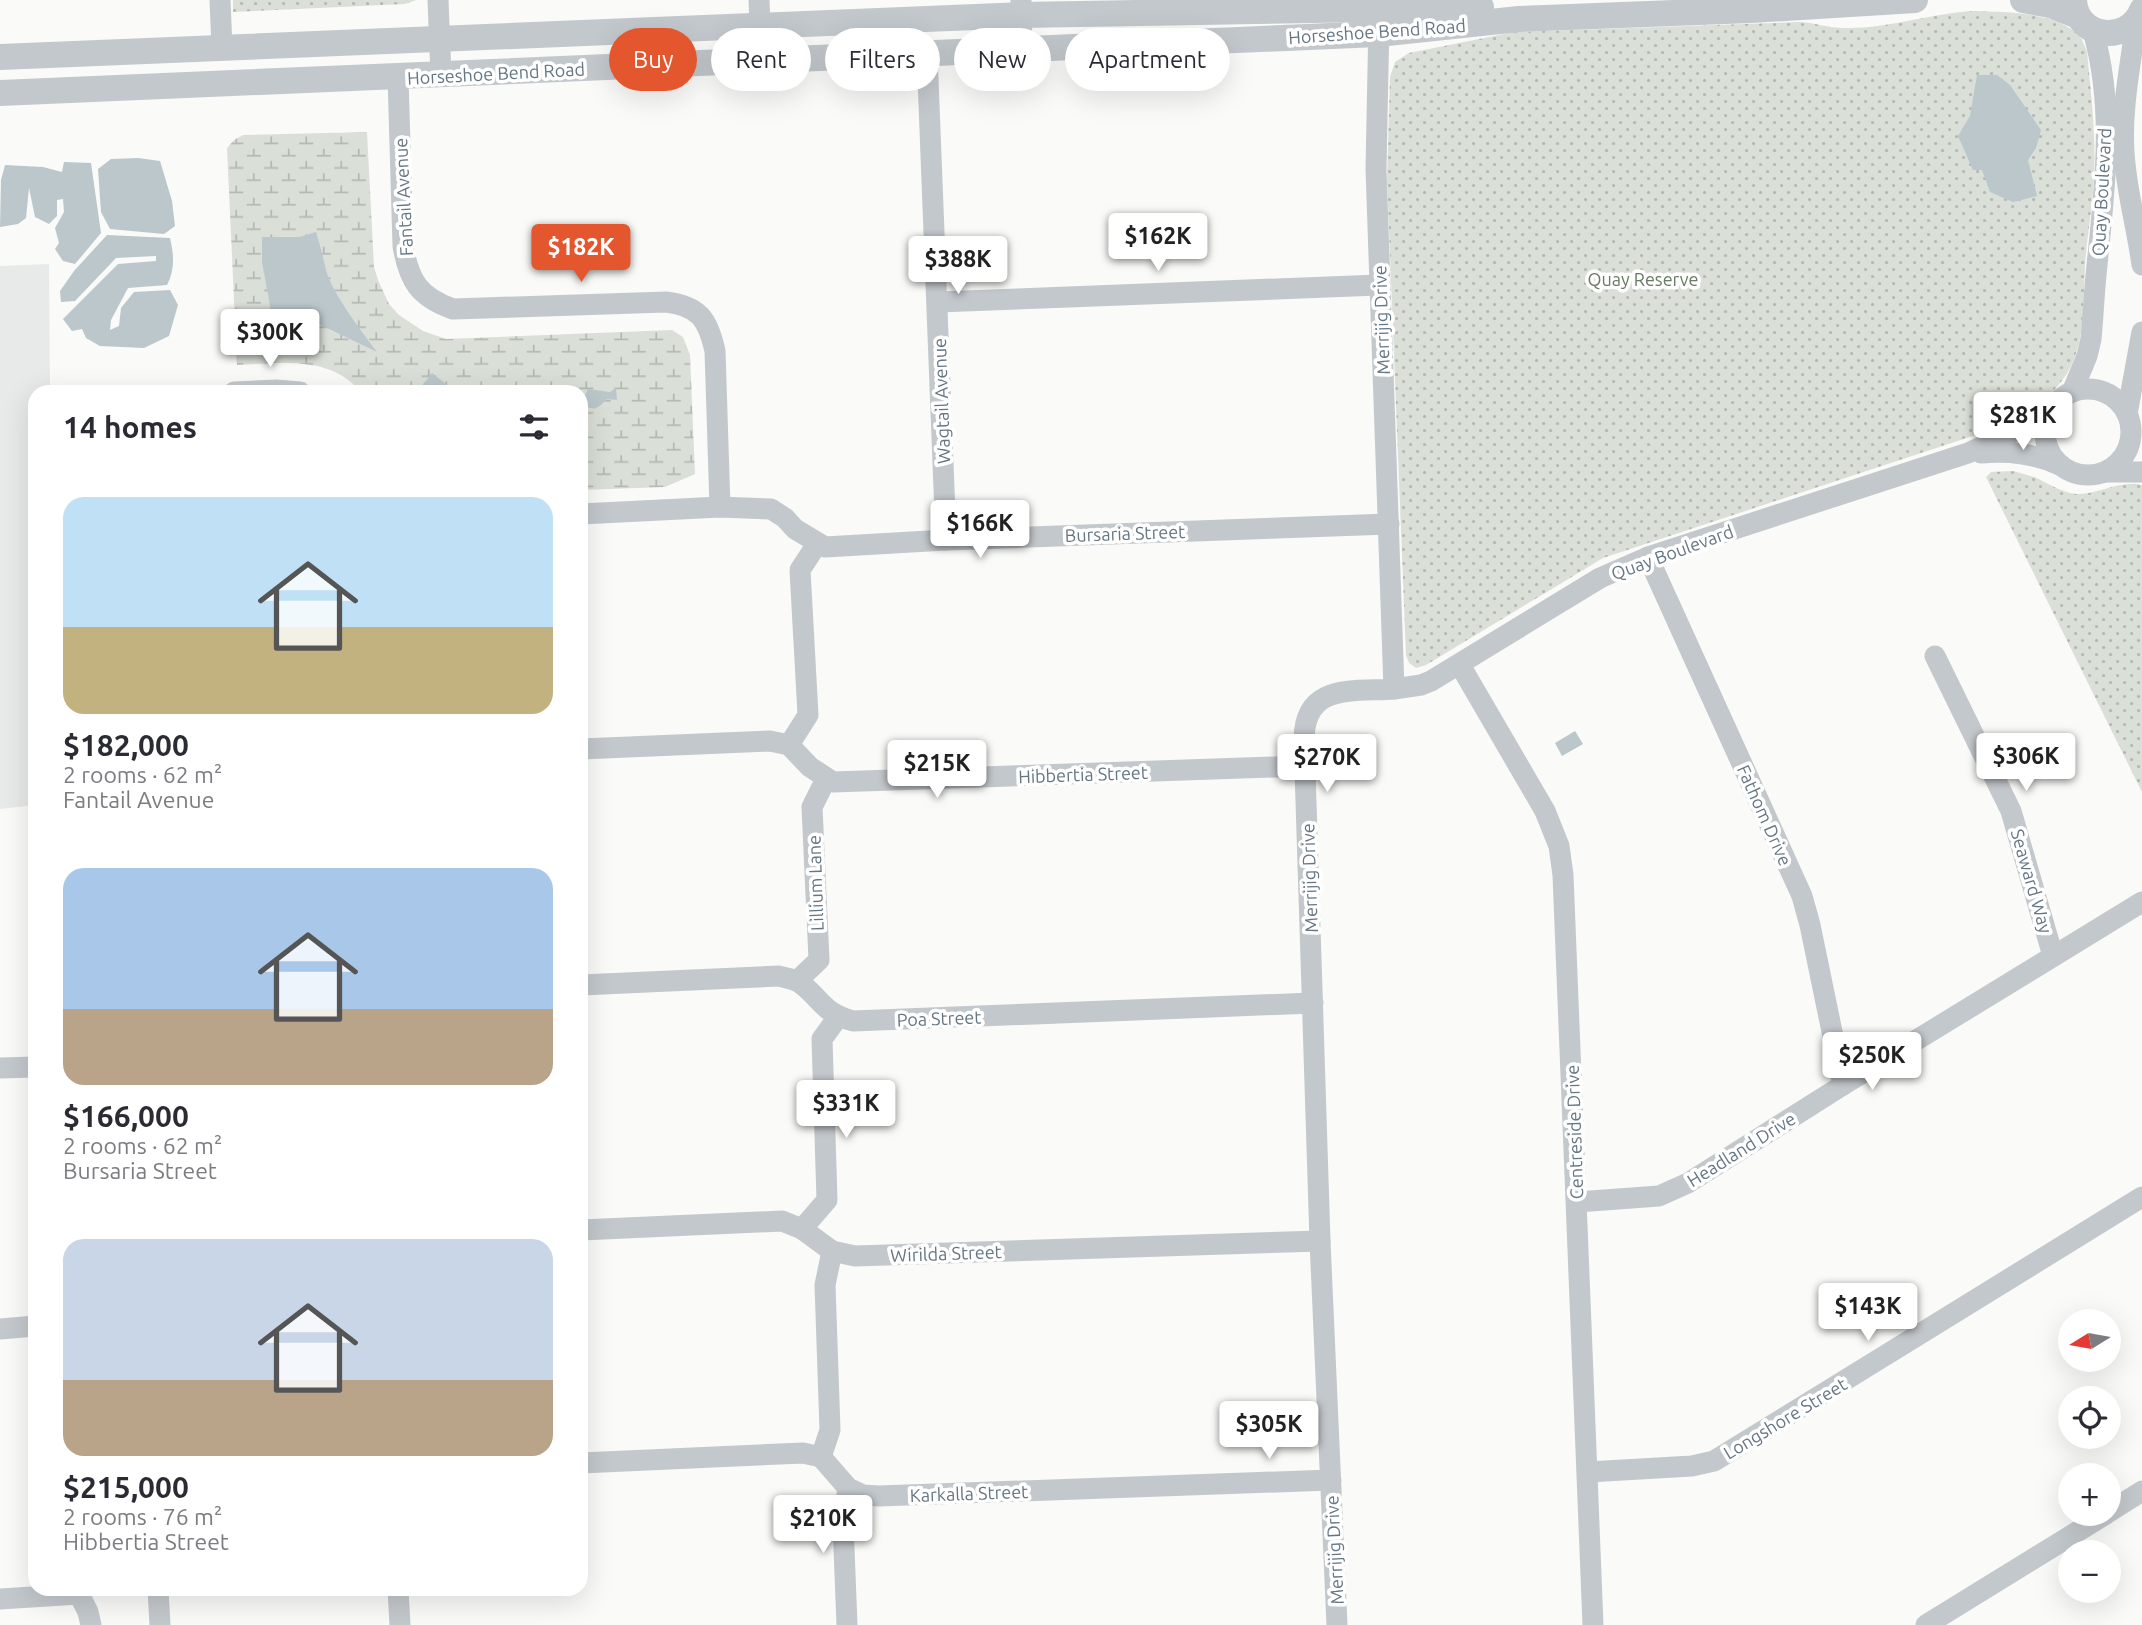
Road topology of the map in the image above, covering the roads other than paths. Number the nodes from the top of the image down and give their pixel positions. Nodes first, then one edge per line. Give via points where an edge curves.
1 (220, 0) edge
2 (438, 0) edge
3 (759, 0) edge
4 (1617, 0) edge
5 (1914, 0) edge
6 (2023, 0) edge
7 (1788, 4) edge
8 (1021, 8) edge
9 (2081, 15) edge
10 (2140, 15) edge
11 (1378, 22) junction
12 (760, 26) junction
13 (1021, 28) edge
14 (440, 38) junction
15 (1051, 47) edge
16 (222, 48) junction
17 (0, 57) edge
18 (825, 58) edge
19 (441, 75) junction
20 (398, 77) junction
21 (929, 91) edge
22 (0, 93) edge
23 (2142, 265) edge
24 (1379, 285) junction
25 (938, 302) junction
26 (2142, 332) edge
27 (2071, 392) junction
28 (2051, 409) junction
29 (2133, 424) edge
30 (1968, 453) junction
31 (2060, 465) junction
32 (2106, 472) junction
33 (2142, 472) edge
34 (720, 507) junction
35 (588, 514) edge
36 (1389, 524) junction
37 (946, 540) junction
38 (817, 544) junction
39 (1648, 557) junction
40 (1935, 656) dead end
41 (1460, 665) junction
42 (1394, 690) junction
43 (789, 745) junction
44 (588, 748) edge
45 (1305, 766) junction
46 (826, 779) junction
47 (2142, 902) edge
48 (2053, 956) junction
49 (797, 981) junction
50 (588, 985) edge
51 (1313, 1003) junction
52 (838, 1017) junction
53 (28, 1067) edge
54 (0, 1068) edge
55 (1843, 1085) junction
56 (2142, 1197) edge
57 (1577, 1202) junction
58 (802, 1229) junction
59 (588, 1230) edge
60 (1320, 1241) junction
61 (832, 1251) junction
62 (28, 1327) edge
63 (0, 1329) edge
64 (821, 1457) junction
65 (588, 1463) edge
66 (1588, 1472) junction
67 (1331, 1480) junction
68 (848, 1488) junction
69 (2142, 1491) edge
70 (2121, 1504) edge
71 (2086, 1526) edge
72 (34, 1596) edge
73 (82, 1596) edge
74 (158, 1596) edge
75 (398, 1596) edge
76 (0, 1599) edge
77 (91, 1625) edge
78 (160, 1625) edge
79 (400, 1625) edge
80 (847, 1625) edge
81 (1337, 1625) edge
82 (1593, 1625) edge
83 (1926, 1625) edge

1 - 16 street
2 - 14 street
3 - 12 street
4 - 11 street, Horseshoe Bend Road via 1479,7
5 - 7 street, Horseshoe Bend Road
6 - 9 street
7 - 11 street, Horseshoe Bend Road
8 - 11 street, Horseshoe Bend Road
8 - 12 street, Horseshoe Bend Road
8 - 13 street
9 - 10 street via 2104,34 2116,34
9 - 27 street, Quay Boulevard via 2103,72 2104,205 2091,339
10 - 23 street, Quay Boulevard via 2124,148
11 - 15 street, Horseshoe Bend Road
11 - 24 street, Merrijig Drive
12 - 14 street, Horseshoe Bend Road
14 - 16 street, Horseshoe Bend Road
14 - 19 street
16 - 17 street, Horseshoe Bend Road
18 - 19 street, Horseshoe Bend Road
19 - 20 street, Horseshoe Bend Road
20 - 22 street, Horseshoe Bend Road
20 - 34 street, Fantail Avenue via 403,246 407,268 418,288 434,302 453,309 684,304 710,330 715,351
21 - 25 street, Wagtail Avenue
24 - 25 street
24 - 36 street, Merrijig Drive
25 - 37 street, Wagtail Avenue
26 - 29 street
27 - 28 street, Quay Boulevard
27 - 29 street via 2097,390 2109,395
28 - 30 street, Quay Boulevard via 2035,422
28 - 31 street via 2045,433
29 - 32 street via 2124,457
30 - 31 street, Quay Boulevard via 2016,451
30 - 39 street, Quay Boulevard
31 - 32 street, Quay Boulevard via 2082,475
32 - 33 street
34 - 35 street
34 - 38 street via 771,509
36 - 37 street, Bursaria Street
36 - 42 street, Merrijig Drive
37 - 38 street, Bursaria Street
38 - 43 street via 800,570 808,715
39 - 41 street, Quay Boulevard via 1600,578
39 - 55 street, Fathom Drive via 1802,896
40 - 48 street, Seaward Way via 2011,811
41 - 42 street, Quay Boulevard via 1421,685
41 - 57 street, Centreside Drive via 1545,811 1559,846
42 - 45 street, Merrijig Drive via 1318,700 1304,722
43 - 44 street via 770,741
43 - 46 street
45 - 46 street, Hibbertia Street via 847,782
45 - 51 street, Merrijig Drive
46 - 49 street, Lillium Lane via 812,807 819,960
47 - 48 street, Headland Drive
48 - 55 street, Headland Drive
49 - 50 street via 779,976
49 - 52 street
51 - 52 street, Poa Street via 853,1021
51 - 60 street, Merrijig Drive
52 - 58 street via 821,1039 827,1200
53 - 54 street
55 - 57 street, Headland Drive via 1673,1191 1643,1198
56 - 66 street, Longshore Street via 1714,1461
57 - 66 street, Centreside Drive
58 - 59 street, Wirilda Street via 782,1221
58 - 61 street, Wirilda Street
60 - 61 street, Wirilda Street via 855,1256
60 - 67 street, Merrijig Drive
61 - 64 street via 825,1285 830,1430
62 - 63 street
64 - 65 street via 795,1453
64 - 68 street
66 - 82 street, Centreside Drive
67 - 68 street, Karkalla Street via 879,1496
67 - 81 street, Merrijig Drive
68 - 80 street via 843,1523
69 - 70 street
71 - 83 street
72 - 76 street
73 - 77 street
74 - 78 street
75 - 79 street

